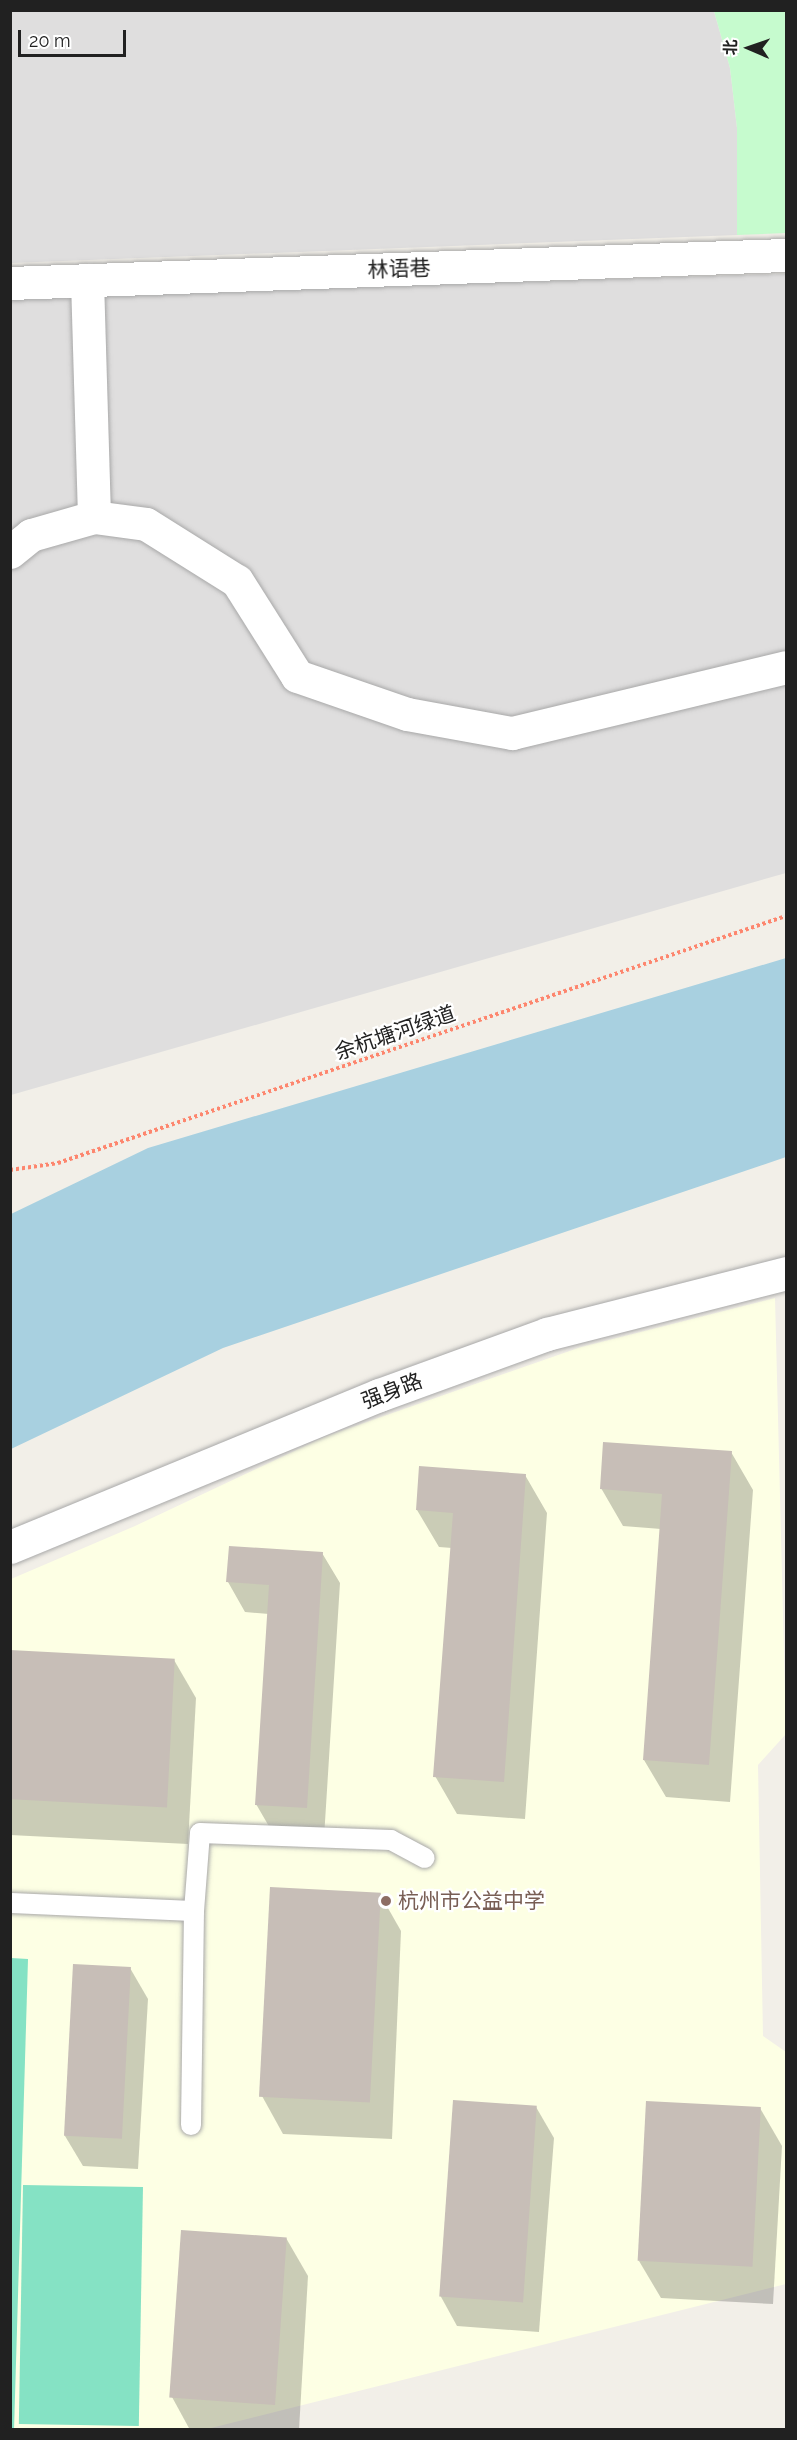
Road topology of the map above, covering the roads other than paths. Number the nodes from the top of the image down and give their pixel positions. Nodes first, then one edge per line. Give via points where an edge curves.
1 (786, 255) edge
2 (87, 280) junction
3 (10, 283) edge
4 (94, 517) junction
5 (10, 552) edge
6 (786, 667) edge
7 (786, 1273) edge
8 (10, 1547) edge
9 (425, 1858) dead end
10 (10, 1903) edge
11 (194, 1911) junction
12 (191, 2125) dead end

1 - 2 street, 林语巷
2 - 3 street, 林语巷
2 - 4 street
4 - 5 street via 31,535
4 - 6 street via 146,524 237,581 297,676 407,714 512,733
7 - 8 street, 强身路 via 547,1334 379,1395
9 - 11 lane via 391,1840 200,1833
10 - 11 lane
11 - 12 lane

